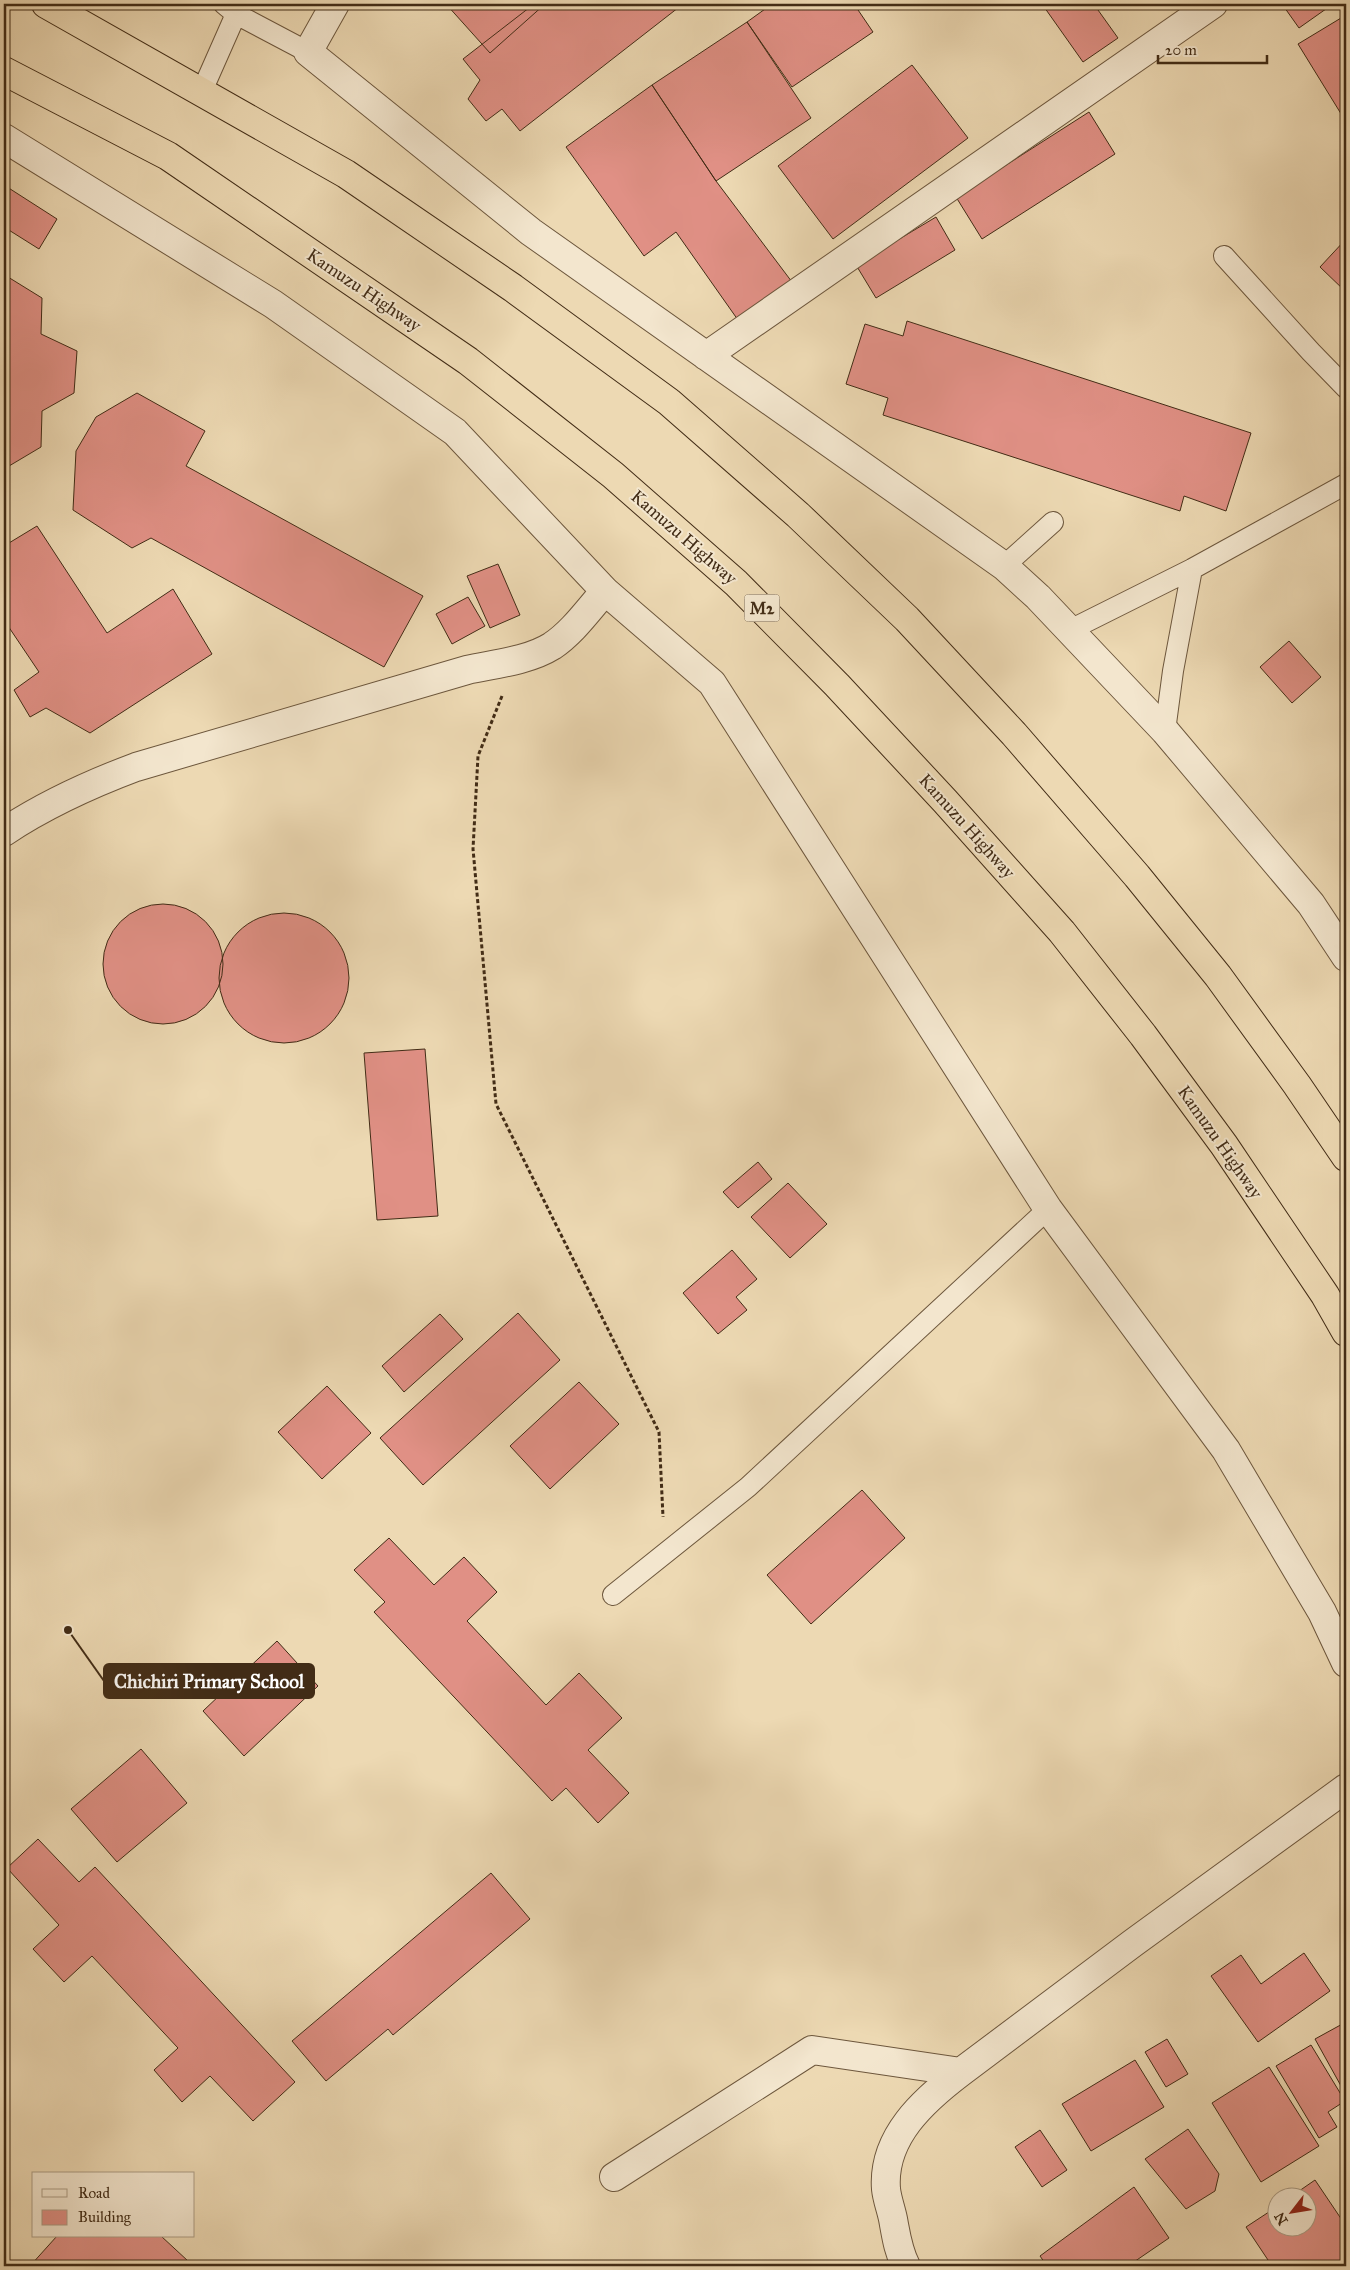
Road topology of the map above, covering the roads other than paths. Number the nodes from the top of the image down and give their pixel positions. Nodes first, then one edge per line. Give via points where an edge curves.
1 (46, 4) edge
2 (335, 4) edge
3 (1208, 5) edge
4 (230, 9) edge
5 (308, 52) junction
6 (4, 71) edge
7 (202, 91) junction
8 (4, 138) edge
9 (1224, 256) dead end
10 (706, 356) junction
11 (1346, 388) edge
12 (1346, 484) edge
13 (1053, 522) dead end
14 (1004, 566) junction
15 (1192, 569) junction
16 (605, 591) junction
17 (1068, 631) junction
18 (1165, 732) junction
19 (4, 832) edge
20 (1346, 957) edge
21 (1346, 1157) edge
22 (1048, 1209) junction
23 (1346, 1332) edge
24 (613, 1595) dead end
25 (1346, 1663) edge
26 (1346, 1788) edge
27 (961, 2072) junction
28 (614, 2177) dead end
29 (906, 2266) edge

1 - 7 highway
2 - 5 street
3 - 10 street
4 - 5 lane
4 - 7 lane
5 - 10 street via 530,232
6 - 23 highway, Kamuzu Highway / M2 via 168,156 468,362 613,475 736,583 837,684 1062,932 1224,1145 1325,1295
7 - 21 highway via 346,174 513,288 669,402 798,514 934,648 1014,734 1137,876 1218,976
8 - 16 street via 273,304 455,432
9 - 11 lane
10 - 14 street
12 - 15 lane
13 - 14 lane
14 - 17 street
15 - 17 lane
15 - 18 lane via 1172,670
16 - 19 street via 550,647 136,767 83,787
16 - 22 street via 712,683
17 - 18 street
18 - 20 street via 1311,904
22 - 24 lane via 748,1487
22 - 25 street via 1226,1450 1322,1612
26 - 27 street
27 - 28 street via 812,2050
27 - 29 street via 913,2113 888,2163 886,2188 900,2254

